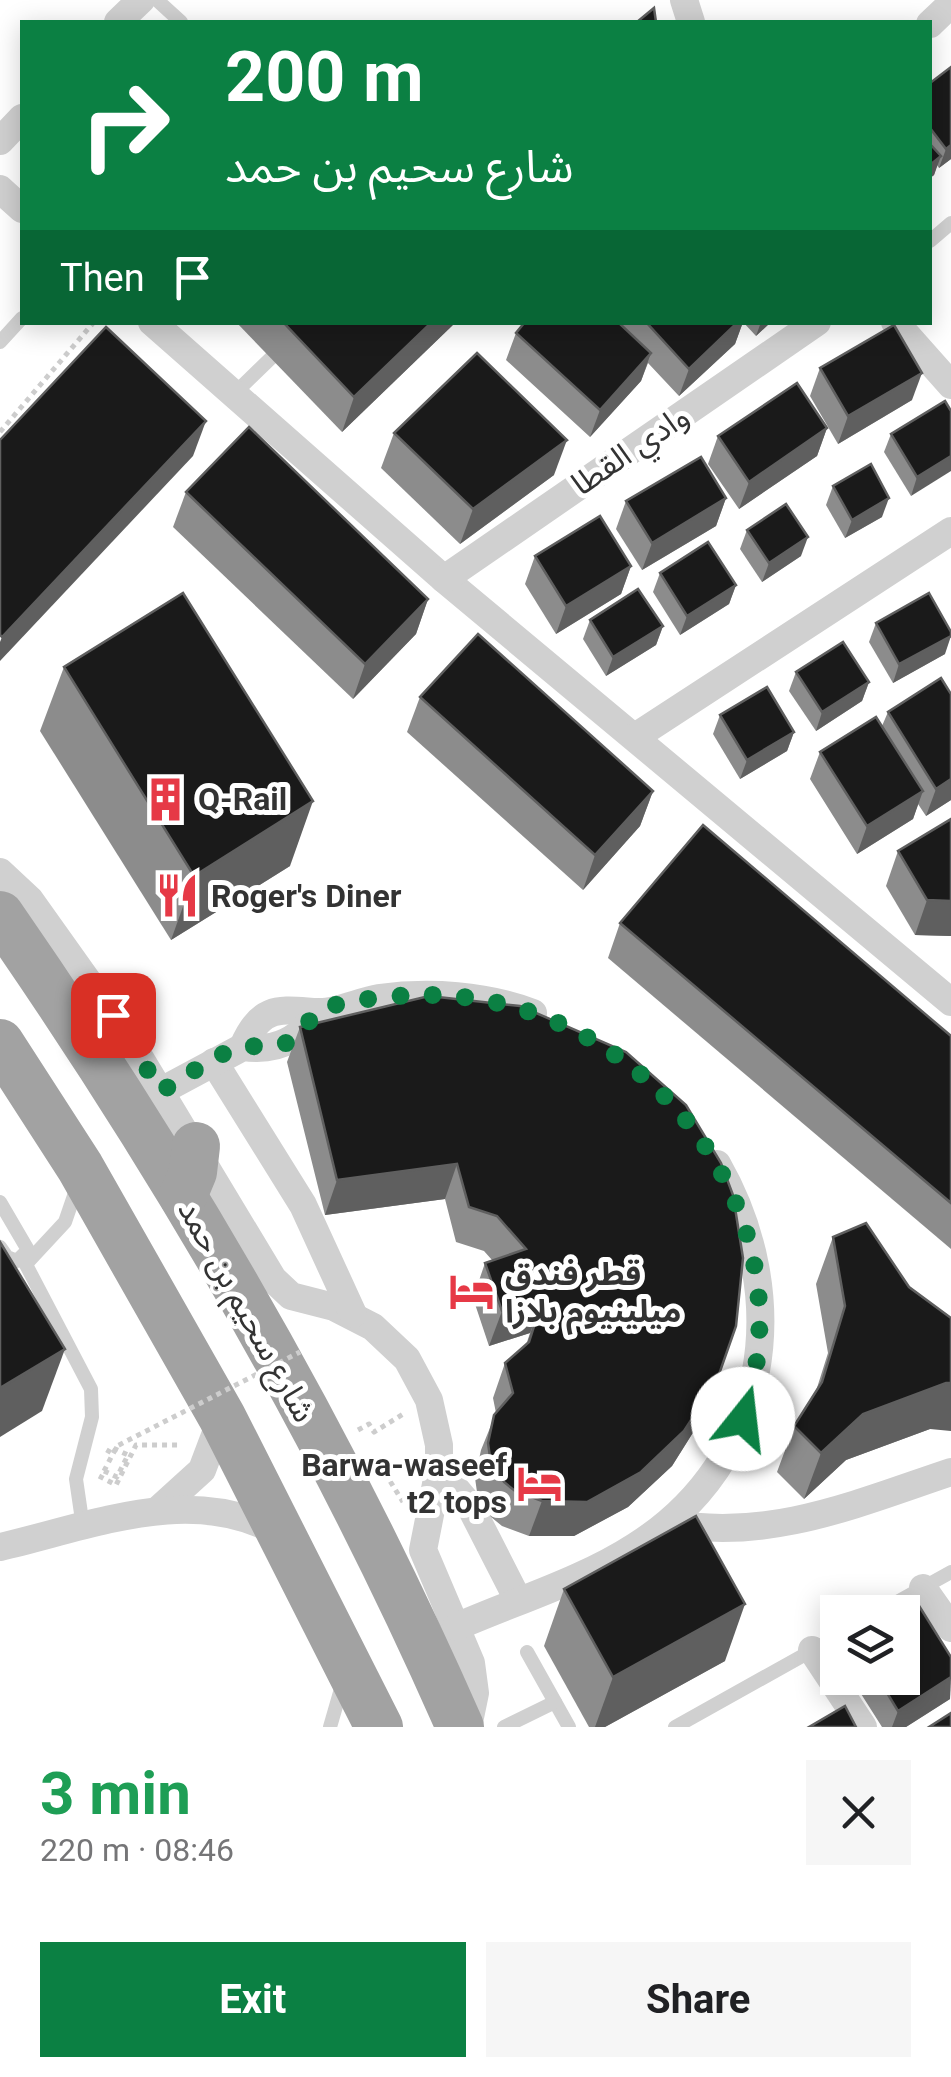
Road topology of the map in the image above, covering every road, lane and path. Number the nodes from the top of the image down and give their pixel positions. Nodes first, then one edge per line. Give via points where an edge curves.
1 (141, 0) edge
2 (157, 0) edge
3 (951, 4) edge
4 (120, 20) edge
5 (179, 20) edge
6 (932, 22) edge
7 (20, 120) edge
8 (0, 141) edge
9 (0, 189) edge
10 (20, 207) edge
11 (951, 223) edge
12 (932, 239) edge
13 (20, 320) edge
14 (91, 325) edge
15 (155, 325) edge
16 (812, 325) edge
17 (898, 325) edge
18 (0, 342) edge
19 (270, 358) dead end
20 (951, 386) edge
21 (234, 394) junction
22 (0, 432) edge
23 (951, 531) edge
24 (444, 579) junction
25 (635, 737) junction
26 (0, 872) edge
27 (0, 915) edge
28 (951, 1002) edge
29 (559, 1023) edge
30 (0, 1043) edge
31 (214, 1062) junction
32 (161, 1091) junction
33 (700, 1137) edge
34 (196, 1146) junction
35 (80, 1167) junction
36 (182, 1196) junction
37 (0, 1202) edge
38 (0, 1247) edge
39 (24, 1262) junction
40 (353, 1314) junction
41 (300, 1352) dead end
42 (358, 1430) dead end
43 (218, 1431) junction
44 (374, 1432) dead end
45 (380, 1464) dead end
46 (438, 1469) junction
47 (951, 1472) edge
48 (158, 1510) junction
49 (428, 1515) junction
50 (668, 1522) junction
51 (83, 1528) junction
52 (284, 1536) junction
53 (0, 1547) edge
54 (951, 1572) edge
55 (923, 1588) junction
56 (910, 1595) edge
57 (518, 1600) junction
58 (456, 1627) junction
59 (951, 1628) edge
60 (820, 1646) edge
61 (812, 1650) junction
62 (527, 1652) dead end
63 (346, 1657) junction
64 (555, 1702) junction
65 (330, 1727) edge
66 (379, 1727) edge
67 (460, 1727) edge
68 (468, 1727) edge
69 (504, 1727) edge
70 (569, 1727) edge
71 (676, 1727) edge
72 (863, 1727) edge

1 - 4 street
2 - 5 lane
3 - 6 street
7 - 8 street
9 - 10 street
11 - 12 lane
13 - 18 lane
14 - 22 path
15 - 21 street
16 - 24 street, وادي القطا via 569,480
17 - 20 street
19 - 21 lane
21 - 24 street
23 - 25 street
24 - 25 street
25 - 28 street
26 - 32 street, شارع سحيم بن حمد via 30,900
27 - 36 highway, شارع سحيم بن حمد
29 - 31 street via 490,1001 380,998 318,1012 287,1043 243,1046
30 - 35 highway
31 - 32 street
31 - 40 street via 304,1205
32 - 34 street, شارع سحيم بن حمد
33 - 50 street via 748,1230 762,1325 743,1419 711,1475
34 - 36 highway
34 - 40 street, شارع سحيم بن حمد via 281,1288
35 - 39 lane via 64,1222
35 - 43 highway
36 - 67 highway, شارع سحيم بن حمد via 356,1508
37 - 39 lane via 28,1245
38 - 39 lane
39 - 51 lane via 91,1388 92,1417 76,1478
40 - 46 street, شارع سحيم بن حمد via 391,1342 420,1378 436,1422
41 - 43 path, bridge via 117,1446 104,1472 116,1478 128,1455 111,1447 96,1475 116,1485 136,1445
42 - 44 path via 369,1424
43 - 48 street via 202,1470
43 - 52 highway
45 - 49 path via 407,1509 418,1502
46 - 49 street, شارع سحيم بن حمد
46 - 57 street via 470,1506
47 - 50 street via 776,1526 722,1530
48 - 51 street
48 - 52 street via 221,1509
49 - 58 street, شارع سحيم بن حمد via 426,1562
50 - 57 street via 608,1563
51 - 53 street
52 - 63 highway
54 - 55 lane
55 - 56 lane
55 - 59 street
57 - 58 street
58 - 68 street, شارع سحيم بن حمد via 474,1678
60 - 61 lane
61 - 71 lane
61 - 72 street
62 - 64 lane
63 - 65 lane
63 - 66 highway
64 - 69 lane
64 - 70 lane

